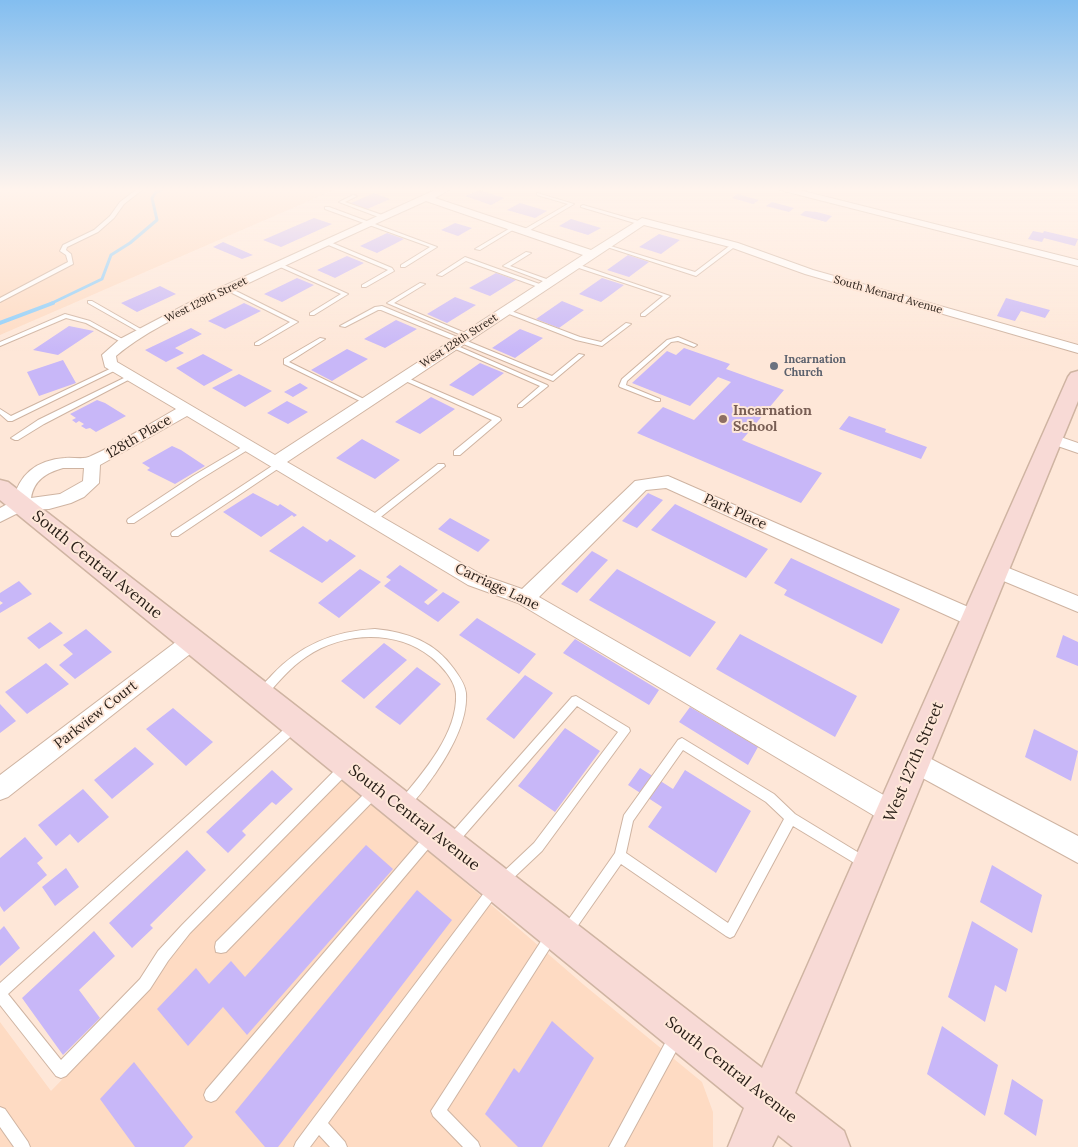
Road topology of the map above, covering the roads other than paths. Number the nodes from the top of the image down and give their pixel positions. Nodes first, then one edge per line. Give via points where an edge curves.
1 (70, 244) edge
2 (327, 244) edge
3 (329, 244) edge
4 (424, 244) edge
5 (490, 244) edge
6 (560, 244) edge
7 (728, 244) edge
8 (1000, 244) edge
9 (606, 245) joint
10 (734, 245) junction
11 (478, 249) dead end
12 (528, 253) dead end
13 (592, 254) junction
14 (1078, 263) edge
15 (280, 265) junction
16 (575, 265) junction
17 (402, 266) dead end
18 (440, 274) dead end
19 (422, 284) dead end
20 (546, 284) junction
21 (364, 286) dead end
22 (228, 289) junction
23 (0, 300) edge
24 (90, 302) dead end
25 (506, 311) junction
26 (312, 314) dead end
27 (643, 315) dead end
28 (628, 324) dead end
29 (343, 326) dead end
30 (143, 332) junction
31 (322, 339) dead end
32 (123, 341) junction
33 (460, 341) junction
34 (0, 344) edge
35 (257, 344) dead end
36 (694, 345) dead end
37 (1078, 349) edge
38 (581, 355) dead end
39 (118, 367) junction
40 (1078, 377) edge
41 (403, 378) junction
42 (658, 400) dead end
43 (366, 402) junction
44 (520, 406) dead end
45 (186, 410) junction
46 (0, 412) edge
47 (15, 438) dead end
48 (1065, 444) edge
49 (250, 446) junction
50 (457, 454) dead end
51 (279, 462) junction
52 (92, 463) junction
53 (441, 466) dead end
54 (7, 503) edge
55 (374, 518) junction
56 (132, 521) dead end
57 (175, 534) dead end
58 (996, 570) junction
59 (525, 598) junction
60 (1078, 604) edge
61 (975, 619) junction
62 (192, 641) junction
63 (260, 695) junction
64 (297, 724) junction
65 (914, 761) junction
66 (348, 765) junction
67 (0, 789) edge
68 (389, 798) junction
69 (892, 812) junction
70 (791, 818) junction
71 (441, 839) junction
72 (1078, 850) edge
73 (620, 856) junction
74 (869, 866) junction
75 (498, 884) junction
76 (560, 933) junction
77 (221, 947) dead end
78 (0, 993) edge
79 (680, 1029) junction
80 (211, 1095) dead end
81 (770, 1100) junction
82 (0, 1114) edge
83 (318, 1124) junction
84 (23, 1147) edge
85 (301, 1147) edge
86 (340, 1147) edge
87 (473, 1147) edge
88 (616, 1147) edge
89 (750, 1147) edge
90 (828, 1147) edge

1 - 23 lane via 63,251 71,263
2 - 15 street, West 129th Street
3 - 21 lane via 390,269
4 - 17 lane via 434,247
5 - 11 lane
6 - 13 street
7 - 10 street, South Menard Avenue
8 - 14 street
9 - 10 lane via 696,274
9 - 13 street, West 128th Street
10 - 37 street, South Menard Avenue via 827,278
12 - 20 lane via 506,266
13 - 16 street, West 128th Street
15 - 22 street, West 129th Street
15 - 26 lane via 345,294
16 - 20 street, West 128th Street
16 - 27 lane via 667,296
18 - 20 lane via 466,259
19 - 33 lane via 390,303
20 - 25 street, West 128th Street
22 - 30 street, West 129th Street
22 - 35 lane via 295,322
24 - 30 lane
25 - 28 lane via 578,339 602,344
25 - 33 street, West 128th Street
29 - 33 lane via 379,307
30 - 32 street, West 129th Street
31 - 43 lane via 286,363
32 - 34 lane via 88,322 65,316
32 - 39 street, West 129th Street
33 - 38 lane via 553,378
33 - 41 street, West 128th Street
33 - 44 lane via 545,386
36 - 42 lane via 678,339 669,340 624,380 622,386
39 - 45 street, Carriage Lane
39 - 46 lane via 10,419
39 - 47 lane
40 - 48 main road, West 127th Street
41 - 43 street, West 128th Street
41 - 50 lane via 497,420
43 - 51 street, West 128th Street
45 - 49 street, Carriage Lane
45 - 52 street, 128th Place
48 - 58 main road, West 127th Street
49 - 51 street, Carriage Lane
49 - 56 lane
51 - 55 street, Carriage Lane
51 - 57 lane
52 - 54 street, 128th Place via 63,463 48,467 32,476
52 - 54 street, 128th Place via 91,482 78,493 49,503
53 - 55 lane
54 - 62 main road, South Central Avenue
55 - 59 street, Carriage Lane via 475,580
58 - 60 street
58 - 61 main road, West 127th Street
59 - 61 street, Park Place via 641,485 668,482
59 - 69 street, Carriage Lane
61 - 65 main road, West 127th Street
62 - 63 main road, South Central Avenue
62 - 67 street, Parkview Court
63 - 64 main road, South Central Avenue
63 - 68 lane via 282,670 309,650 340,637 372,633 402,636 429,648 449,668 461,693 455,724 443,753 422,784
64 - 66 main road, South Central Avenue
64 - 78 lane
65 - 69 main road, West 127th Street
65 - 72 street
66 - 68 main road, South Central Avenue
66 - 78 lane via 186,929 145,984 61,1071
68 - 71 main road, South Central Avenue
68 - 77 lane
69 - 74 main road, West 127th Street
70 - 73 lane via 730,932
70 - 73 lane via 770,798 682,743 628,819
70 - 74 lane
71 - 75 main road, South Central Avenue
71 - 75 lane via 484,807 576,700 625,731 538,848
71 - 80 lane
73 - 76 lane
74 - 81 main road, West 127th Street
75 - 76 main road, South Central Avenue
75 - 83 lane
76 - 79 main road, South Central Avenue
76 - 87 lane via 438,1111
79 - 81 main road, South Central Avenue
79 - 88 lane
81 - 89 main road, West 127th Street
81 - 90 main road, South Central Avenue
82 - 84 lane
83 - 85 lane
83 - 86 lane

